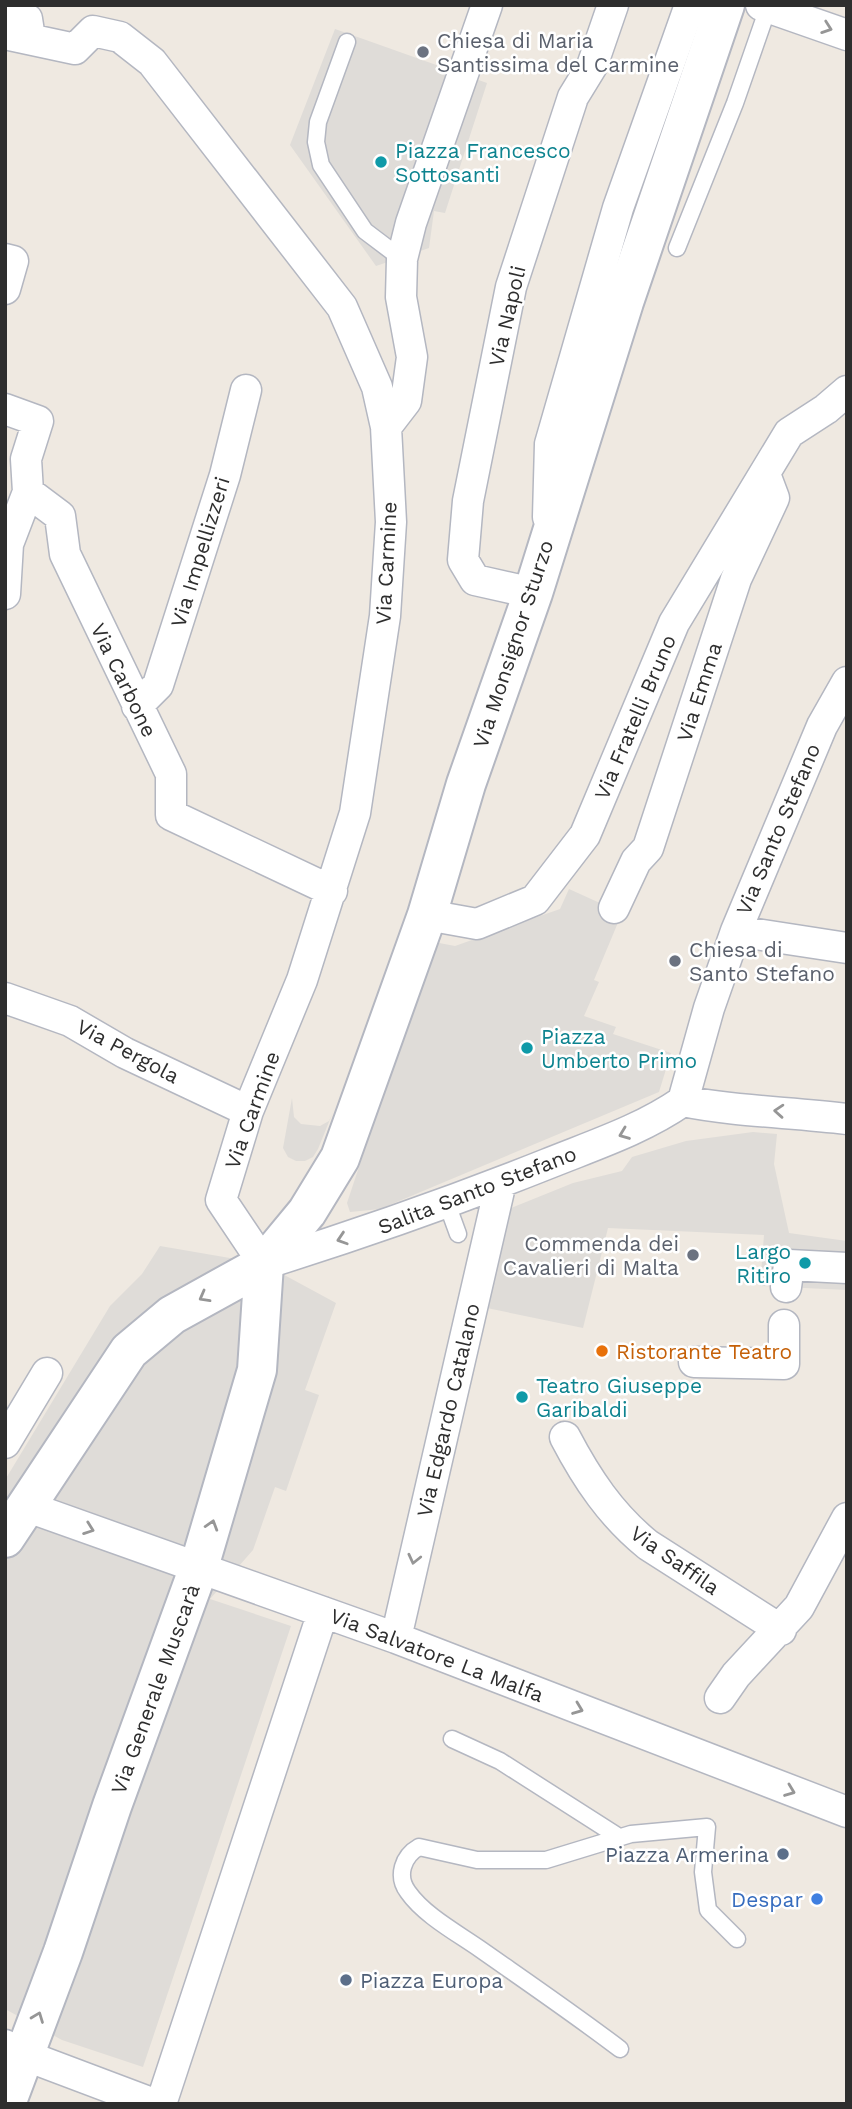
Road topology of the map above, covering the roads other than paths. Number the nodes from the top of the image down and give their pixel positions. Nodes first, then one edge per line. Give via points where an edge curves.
1 (6, 5) edge
2 (487, 5) edge
3 (613, 5) edge
4 (690, 5) edge
5 (725, 5) edge
6 (765, 6) edge
7 (847, 35) edge
8 (18, 36) edge
9 (347, 42) dead end
10 (677, 248) dead end
11 (402, 259) junction
12 (246, 390) dead end
13 (847, 391) edge
14 (5, 409) edge
15 (386, 427) junction
16 (765, 474) junction
17 (29, 492) junction
18 (547, 542) junction
19 (533, 593) junction
20 (5, 594) edge
21 (847, 682) edge
22 (137, 706) junction
23 (332, 891) junction
24 (614, 908) dead end
25 (427, 915) junction
26 (736, 931) junction
27 (847, 948) edge
28 (5, 998) edge
29 (683, 1101) junction
30 (248, 1111) junction
31 (847, 1119) edge
32 (501, 1182) junction
33 (446, 1201) junction
34 (458, 1234) dead end
35 (264, 1264) junction
36 (847, 1268) edge
37 (787, 1276) dead end
38 (784, 1325) dead end
39 (694, 1362) dead end
40 (47, 1373) dead end
41 (565, 1437) dead end
42 (5, 1443) edge
43 (24, 1506) junction
44 (847, 1518) edge
45 (5, 1538) edge
46 (199, 1567) junction
47 (323, 1612) junction
48 (781, 1630) junction
49 (396, 1638) junction
50 (720, 1698) dead end
51 (452, 1739) dead end
52 (847, 1812) edge
53 (619, 1837) junction
54 (737, 1939) dead end
55 (620, 2049) dead end
56 (14, 2050) edge
57 (6, 2104) edge
58 (154, 2104) edge
59 (161, 2104) edge

1 - 8 street via 27,19
2 - 11 street
3 - 19 street, Via Napoli via 592,66 573,97 512,287 468,501 463,560 475,580
4 - 18 street via 618,208 550,444
5 - 18 main road, Via Monsignor Sturzo
6 -> 7 street
6 - 10 lane via 735,103
8 - 15 street, Via Carmine via 75,49 93,31 120,37 152,62 342,307 377,387
9 - 11 lane via 318,122 321,165 365,231
11 - 15 street via 401,296 412,357 406,401
12 - 22 street, Via Impellizzeri via 225,475 158,685
13 - 16 street, Via Fratelli Bruno via 789,433
14 - 17 street via 38,421 26,459
15 - 23 street, Via Carmine via 391,522 385,616 355,813
16 - 24 street, Via Emma via 774,498 736,579 648,848 636,861
16 - 25 street, Via Fratelli Bruno via 674,624 585,835 535,900 477,923
17 - 20 street via 8,544
17 - 22 street, Via Carbone via 60,516 65,554
18 - 19 main road, Via Monsignor Sturzo
19 - 25 main road, Via Monsignor Sturzo via 466,784
21 - 26 street, Via Santo Stefano via 822,726
22 - 23 street, Via Carbone via 171,774 171,815
23 - 30 street, Via Carmine via 302,980
25 - 35 main road, Via Monsignor Sturzo via 340,1157 307,1212
26 - 27 street
26 - 29 street, Via Santo Stefano
28 - 30 street, Via Pergola via 70,1021 125,1053
31 -> 29 street
29 -> 32 street, Salita Santo Stefano via 651,1123
30 - 35 street, Via Carmine via 221,1200
32 - 33 street, Salita Santo Stefano
32 -> 49 street, Via Edgardo Catalano via 474,1254
33 - 34 lane
33 -> 35 street, Salita Santo Stefano
35 -> 43 main road via 172,1315 129,1351
46 -> 35 main road, Via Generale Muscarà via 257,1370
36 - 37 street
38 - 39 street via 784,1364
40 - 42 street
41 - 48 street, Via Saffila via 590,1485 628,1529
43 - 45 main road
43 -> 46 street, Via Salvatore La Malfa
44 - 48 street via 799,1607
46 - 47 street, Via Salvatore La Malfa
56 -> 46 main road, Via Generale Muscarà
47 - 49 street, Via Salvatore La Malfa
47 - 59 street
48 - 50 street
49 -> 52 street, Via Salvatore La Malfa
51 - 53 lane via 500,1761
53 - 54 lane via 707,1827 703,1872 708,1910
53 - 55 lane via 546,1860 477,1860 419,1847 405,1859 401,1876 409,1894 447,1926
56 - 57 main road, Via Generale Muscarà
56 - 58 street

